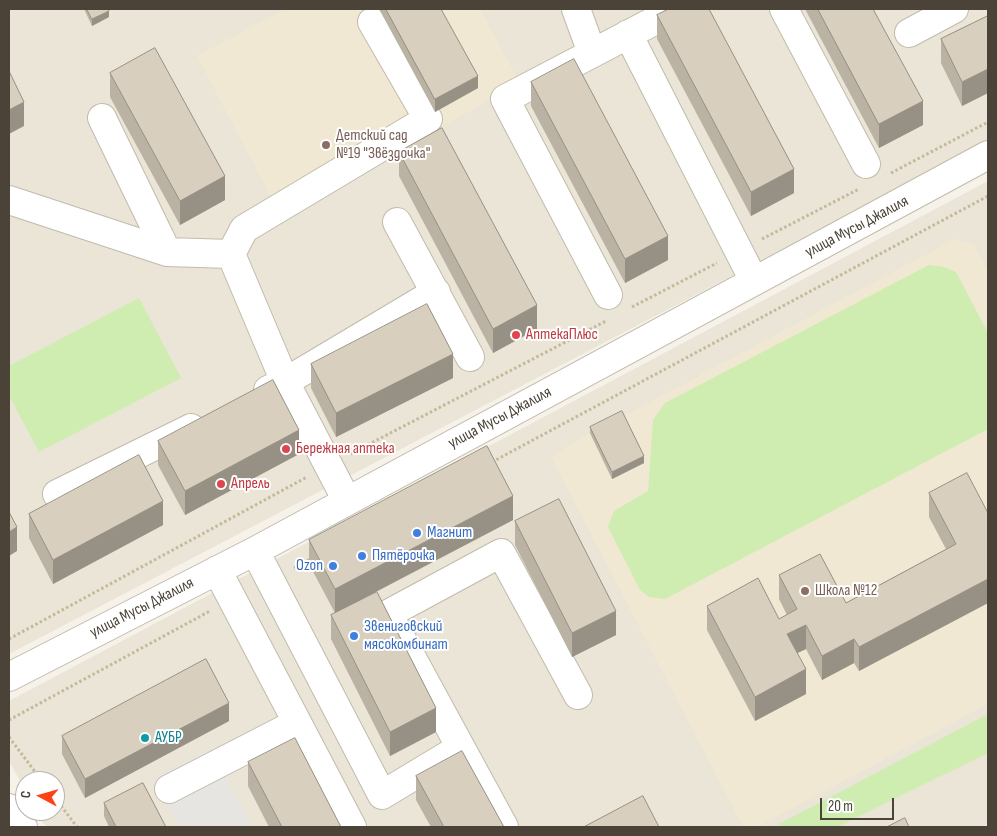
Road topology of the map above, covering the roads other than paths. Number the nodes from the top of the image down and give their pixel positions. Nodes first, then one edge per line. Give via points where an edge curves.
1 (576, 9) edge
2 (677, 9) edge
3 (784, 9) edge
4 (954, 9) edge
5 (372, 22) dead end
6 (909, 33) dead end
7 (628, 34) junction
8 (592, 54) junction
9 (102, 118) dead end
10 (988, 155) edge
11 (873, 175) road end
12 (9, 200) edge
13 (397, 222) dead end
14 (167, 252) junction
15 (231, 254) junction
16 (754, 281) junction
17 (436, 292) junction
18 (614, 308) road end
19 (470, 357) dead end
20 (284, 382) junction
21 (250, 399) edge
22 (214, 416) edge
23 (57, 494) dead end
24 (347, 501) junction
25 (255, 550) junction
26 (217, 570) junction
27 (9, 677) edge
28 (578, 695) dead end
29 (297, 723) junction
30 (460, 748) junction
31 (169, 789) dead end
32 (9, 808) edge
33 (23, 827) edge
34 (352, 827) edge
35 (504, 827) edge

1 - 8 street
2 - 7 street
3 - 11 street
4 - 6 street
5 - 15 street via 428,119 244,229
7 - 8 street
7 - 16 street
8 - 18 street via 505,99
9 - 14 street
10 - 16 street, улица Мусы Джалиля
12 - 14 street
13 - 17 street
14 - 15 street
15 - 20 street
16 - 24 street, улица Мусы Джалиля
17 - 19 street
17 - 20 street
20 - 21 street
20 - 24 street
22 - 23 street
24 - 25 street, улица Мусы Джалиля
25 - 26 street, улица Мусы Джалиля
25 - 30 street via 382,795
26 - 27 street, улица Мусы Джалиля
26 - 29 street
28 - 30 street via 501,553 388,614
29 - 31 street
29 - 34 street
30 - 35 street
32 - 33 street

